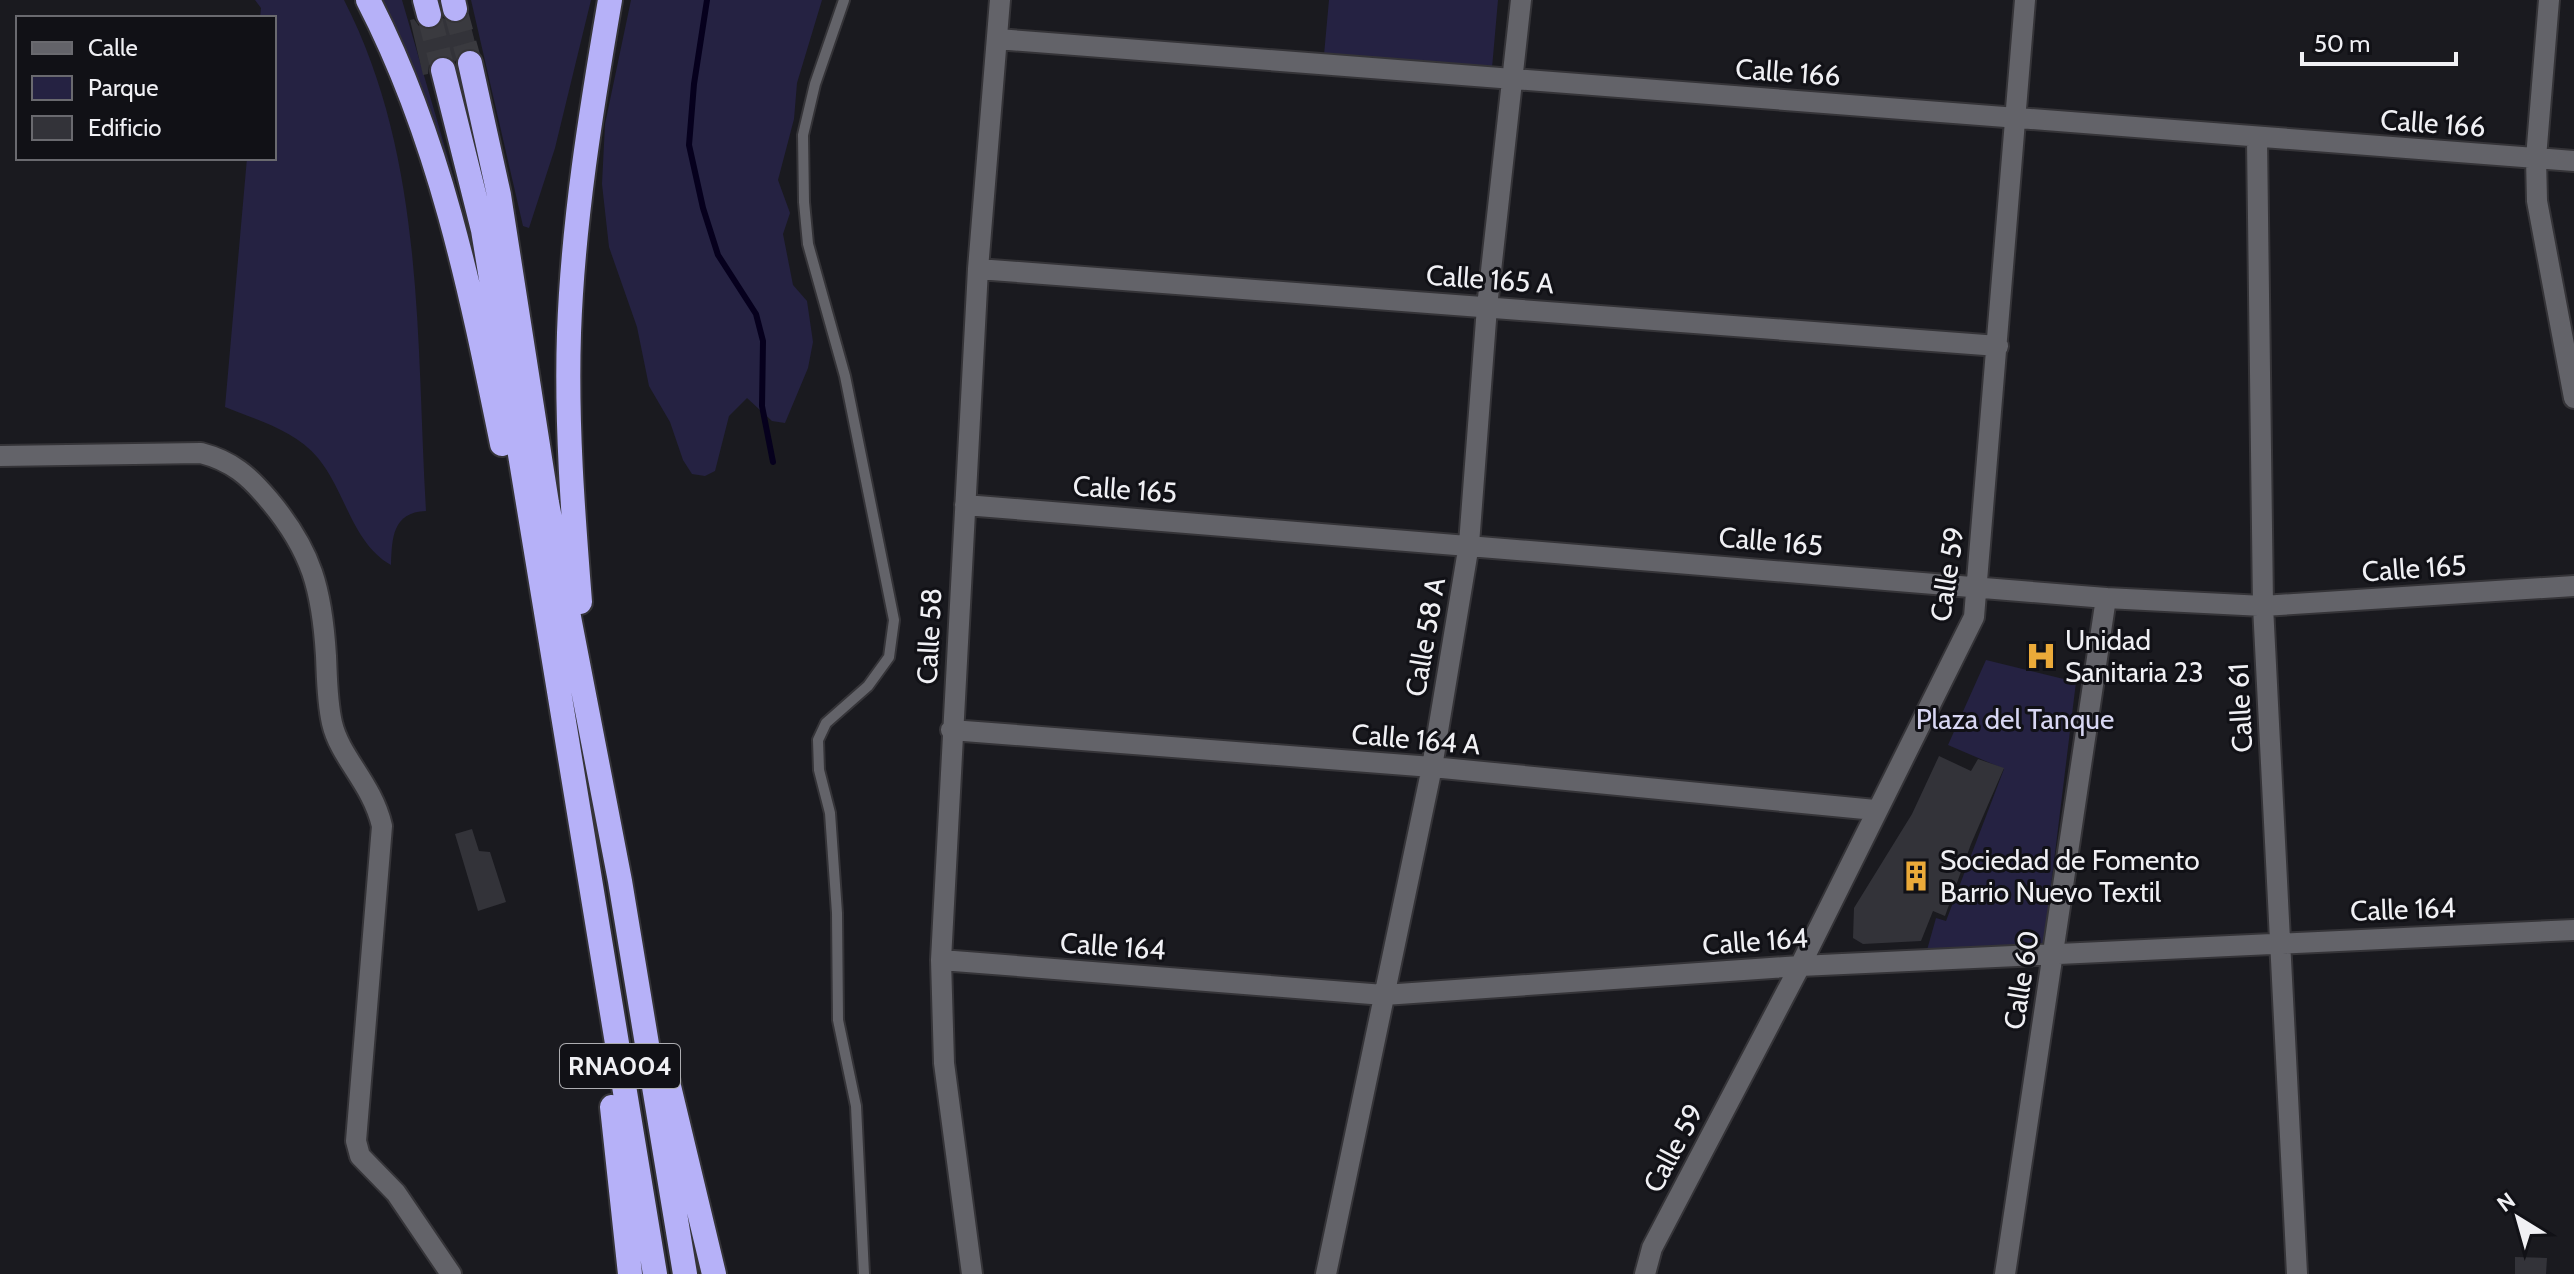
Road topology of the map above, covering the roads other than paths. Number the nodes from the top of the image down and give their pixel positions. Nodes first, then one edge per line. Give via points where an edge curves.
1 (368, 0) edge
2 (610, 0) edge
3 (844, 0) edge
4 (1000, 0) edge
5 (1521, 0) edge
6 (2025, 0) edge
7 (2549, 0) edge
8 (997, 39) junction
9 (470, 63) tunnel mouth
10 (443, 70) tunnel mouth
11 (1512, 80) junction
12 (2016, 116) junction
13 (2257, 139) junction
14 (2536, 158) junction
15 (2574, 161) edge
16 (978, 269) junction
17 (1487, 307) junction
18 (1998, 346) junction
19 (2574, 398) edge
20 (0, 456) edge
21 (965, 505) junction
22 (1469, 544) junction
23 (1979, 586) junction
24 (2574, 586) edge
25 (2106, 598) junction
26 (2263, 606) junction
27 (588, 700) junction
28 (560, 708) junction
29 (951, 730) junction
30 (1432, 767) junction
31 (1875, 810) junction
32 (584, 858) junction
33 (620, 881) junction
34 (2574, 930) edge
35 (2279, 942) junction
36 (2053, 956) junction
37 (941, 960) junction
38 (1800, 966) junction
39 (1384, 995) junction
40 (451, 1274) edge
41 (630, 1274) edge
42 (655, 1274) edge
43 (685, 1274) edge
44 (714, 1274) edge
45 (864, 1274) edge
46 (972, 1274) edge
47 (1326, 1274) edge
48 (1645, 1274) edge
49 (2005, 1274) edge
50 (2297, 1274) edge

1 - 28 highway via 412,96 446,193
2 - 27 highway via 588,125 569,333
3 - 45 lane via 803,135 804,202 808,244 845,376 894,620 889,657 868,686 826,723 818,740 830,813 838,1020 856,1106
4 - 8 street, Calle 58
5 - 11 street, Calle 58 A
6 - 12 street, Calle 59
7 - 14 street
8 - 11 street, Calle 166
8 - 16 street, Calle 58
9 - 27 highway via 491,151 547,503
10 - 28 highway via 483,230
11 - 12 street, Calle 166
11 - 17 street, Calle 58 A
12 - 13 street, Calle 166
12 - 18 street, Calle 59
13 - 14 street, Calle 166
13 - 26 street, Calle 61
14 - 15 street, Calle 166
14 - 19 street via 2537,201
16 - 17 street, Calle 165 A
16 - 21 street, Calle 58
17 - 18 street, Calle 165 A
17 - 22 street, Calle 58 A
18 - 23 street, Calle 59
20 - 40 street via 218,457 249,476 305,549 324,620 333,726 372,794 382,826 356,1141 360,1156 396,1193
21 - 22 street, Calle 165
21 - 29 street, Calle 58
22 - 23 street, Calle 165
22 - 30 street, Calle 58 A
23 - 25 street, Calle 165
23 - 31 street, Calle 59 via 1968,632
24 - 26 street, Calle 165
25 - 26 street, Calle 165
25 - 36 street, Calle 60
26 - 35 street, Calle 61
27 - 33 highway, RNA004
28 - 32 highway, RNA004
29 - 30 street, Calle 164 A
29 - 37 street, Calle 58
30 - 31 street, Calle 164 A
30 - 39 street, Calle 58 A
31 - 38 street, Calle 59
32 - 41 highway
32 - 42 highway, RNA004
33 - 43 highway, RNA004
33 - 44 highway
34 - 35 street, Calle 164
35 - 36 street, Calle 164
35 - 50 street, Calle 61
36 - 38 street, Calle 164
36 - 49 street, Calle 60
37 - 39 street, Calle 164
37 - 46 street, Calle 58 via 944,1063
38 - 39 street, Calle 164
38 - 48 street, Calle 59 via 1652,1248
39 - 47 street, Calle 58 A

